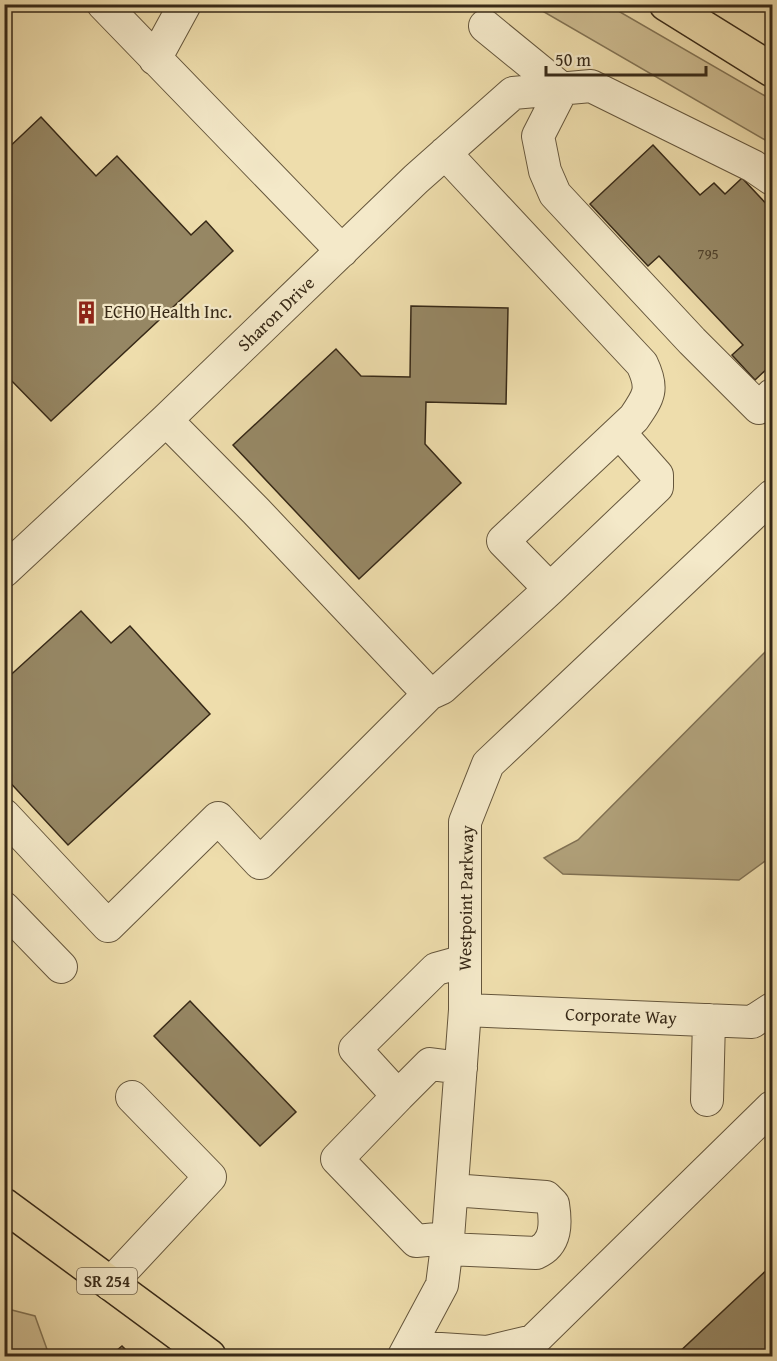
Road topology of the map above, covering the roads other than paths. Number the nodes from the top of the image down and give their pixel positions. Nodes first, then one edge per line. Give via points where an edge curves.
1 (103, 4) edge
2 (185, 4) edge
3 (666, 4) edge
4 (485, 26) dead end
5 (155, 59) junction
6 (772, 70) edge
7 (562, 90) junction
8 (445, 153) junction
9 (772, 179) edge
10 (342, 251) junction
11 (772, 395) edge
12 (166, 420) junction
13 (619, 432) junction
14 (772, 496) edge
15 (4, 571) edge
16 (550, 589) junction
17 (429, 694) junction
18 (4, 815) edge
19 (4, 908) edge
20 (465, 961) junction
21 (61, 967) dead end
22 (772, 1009) edge
23 (465, 1010) junction
24 (709, 1020) junction
25 (461, 1068) junction
26 (132, 1096) dead end
27 (398, 1096) junction
28 (706, 1100) dead end
29 (772, 1107) edge
30 (452, 1190) junction
31 (4, 1205) edge
32 (448, 1243) junction
33 (110, 1284) junction
34 (407, 1352) edge
35 (209, 1356) edge

1 - 5 street
2 - 5 street
3 - 6 main road
4 - 7 street
5 - 10 street
7 - 8 street, Sharon Drive via 513,93
7 - 9 street, Sharon Drive via 591,86
7 - 11 street via 538,136 545,171 555,194 759,408
8 - 10 street, Sharon Drive
8 - 13 street via 642,364 649,380 648,398
10 - 12 street, Sharon Drive
12 - 15 street, Sharon Drive
12 - 17 street
13 - 16 street via 657,475 657,487
13 - 16 street via 503,541
14 - 20 street, Westpoint Parkway via 488,764 465,822
16 - 17 street via 442,688
17 - 18 street via 260,863 218,818 108,926
19 - 21 street
20 - 23 street, Westpoint Parkway
20 - 27 street via 436,969 356,1049
22 - 24 street, Corporate Way via 752,1022
23 - 24 street, Corporate Way
23 - 25 street, Westpoint Parkway
24 - 28 street
25 - 27 street via 430,1064
25 - 30 street, Westpoint Parkway
26 - 33 street via 210,1177
27 - 32 street via 337,1159 416,1241
29 - 34 street, Westpoint Parkway via 533,1341 487,1352
30 - 32 street, Westpoint Parkway
30 - 32 street via 546,1197 553,1204 554,1231 551,1242 536,1253
31 - 33 main road, SR 254
32 - 34 street, Westpoint Parkway via 442,1285
33 - 35 main road, SR 254

